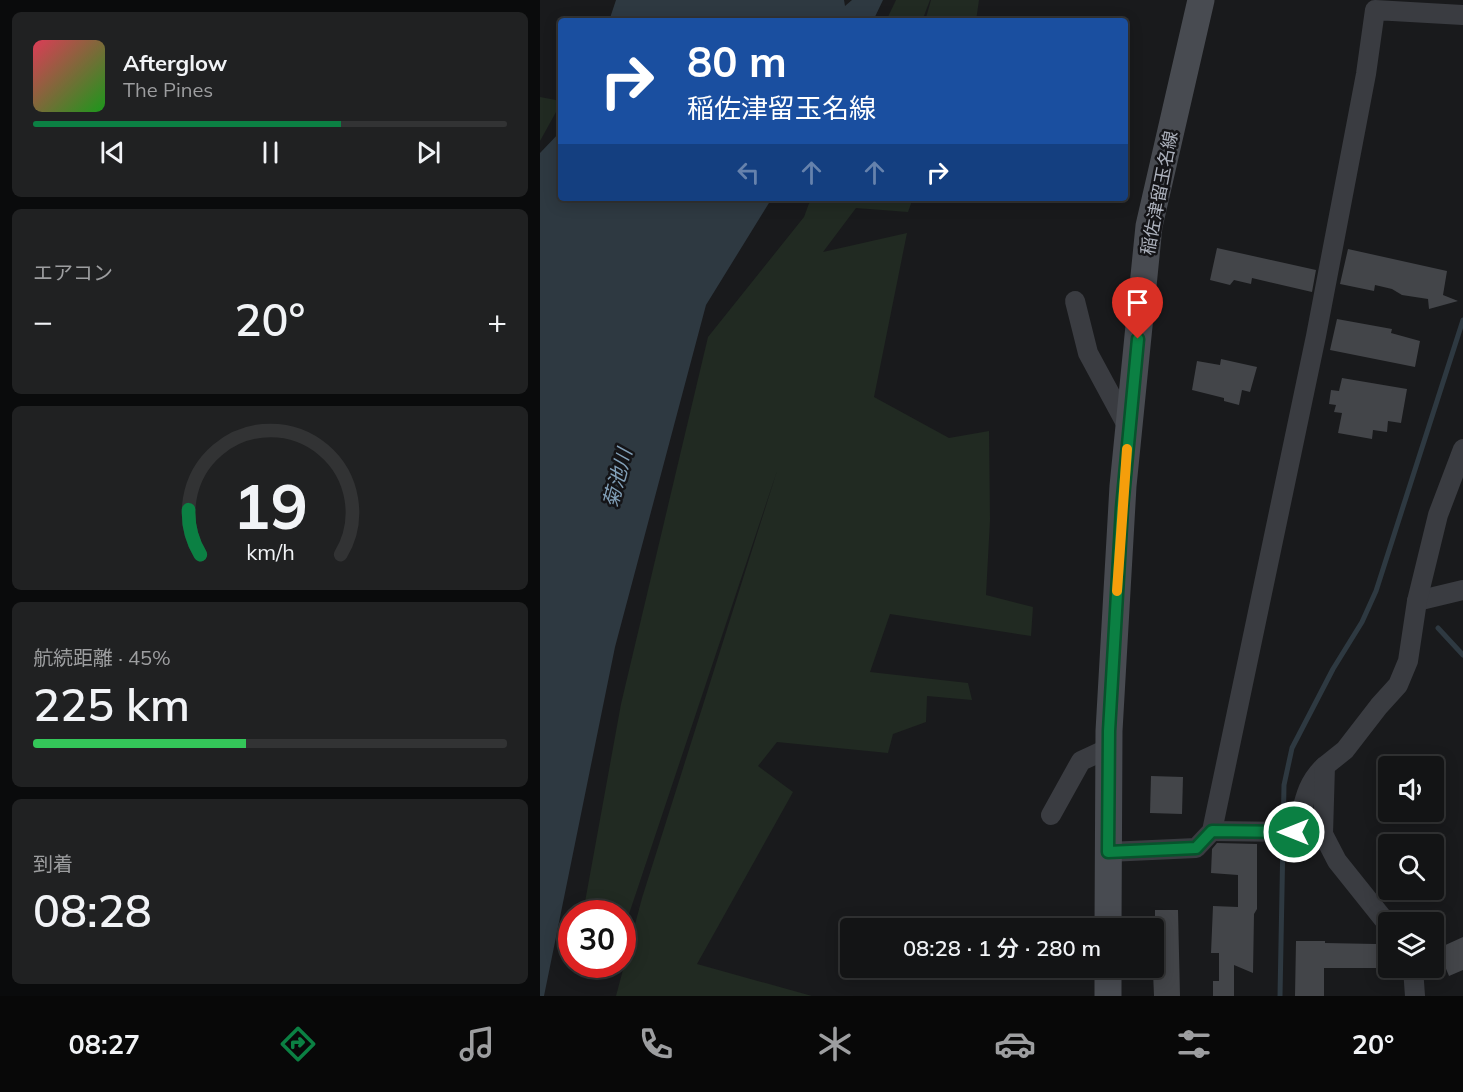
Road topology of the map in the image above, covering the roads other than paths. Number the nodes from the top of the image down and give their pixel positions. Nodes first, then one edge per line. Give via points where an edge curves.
1 (1201, 0) edge
2 (1463, 15) edge
3 (1075, 301) dead end
4 (1129, 429) junction
5 (1463, 449) edge
6 (1463, 590) edge
7 (1417, 601) junction
8 (1109, 748) junction
9 (1325, 766) junction
10 (1051, 815) dead end
11 (1212, 831) junction
12 (1108, 852) junction
13 (1378, 912) edge
14 (1108, 918) edge
15 (1108, 978) edge
16 (1414, 978) edge
17 (1107, 996) edge
18 (1415, 996) edge

1 - 4 main road, 稲佐津留玉名線 via 1149,226
2 - 11 street via 1375,10 1316,336
3 - 4 street via 1088,353
4 - 8 main road, 稲佐津留玉名線
5 - 7 street via 1438,515
6 - 7 street
7 - 9 street via 1408,661 1398,685 1345,750
8 - 10 street via 1081,761
8 - 12 main road, 稲佐津留玉名線
9 - 11 street via 1309,785 1294,832
9 - 13 street via 1323,834 1337,861
11 - 12 street via 1196,848
12 - 14 main road, 稲佐津留玉名線
15 - 17 main road
16 - 18 street

